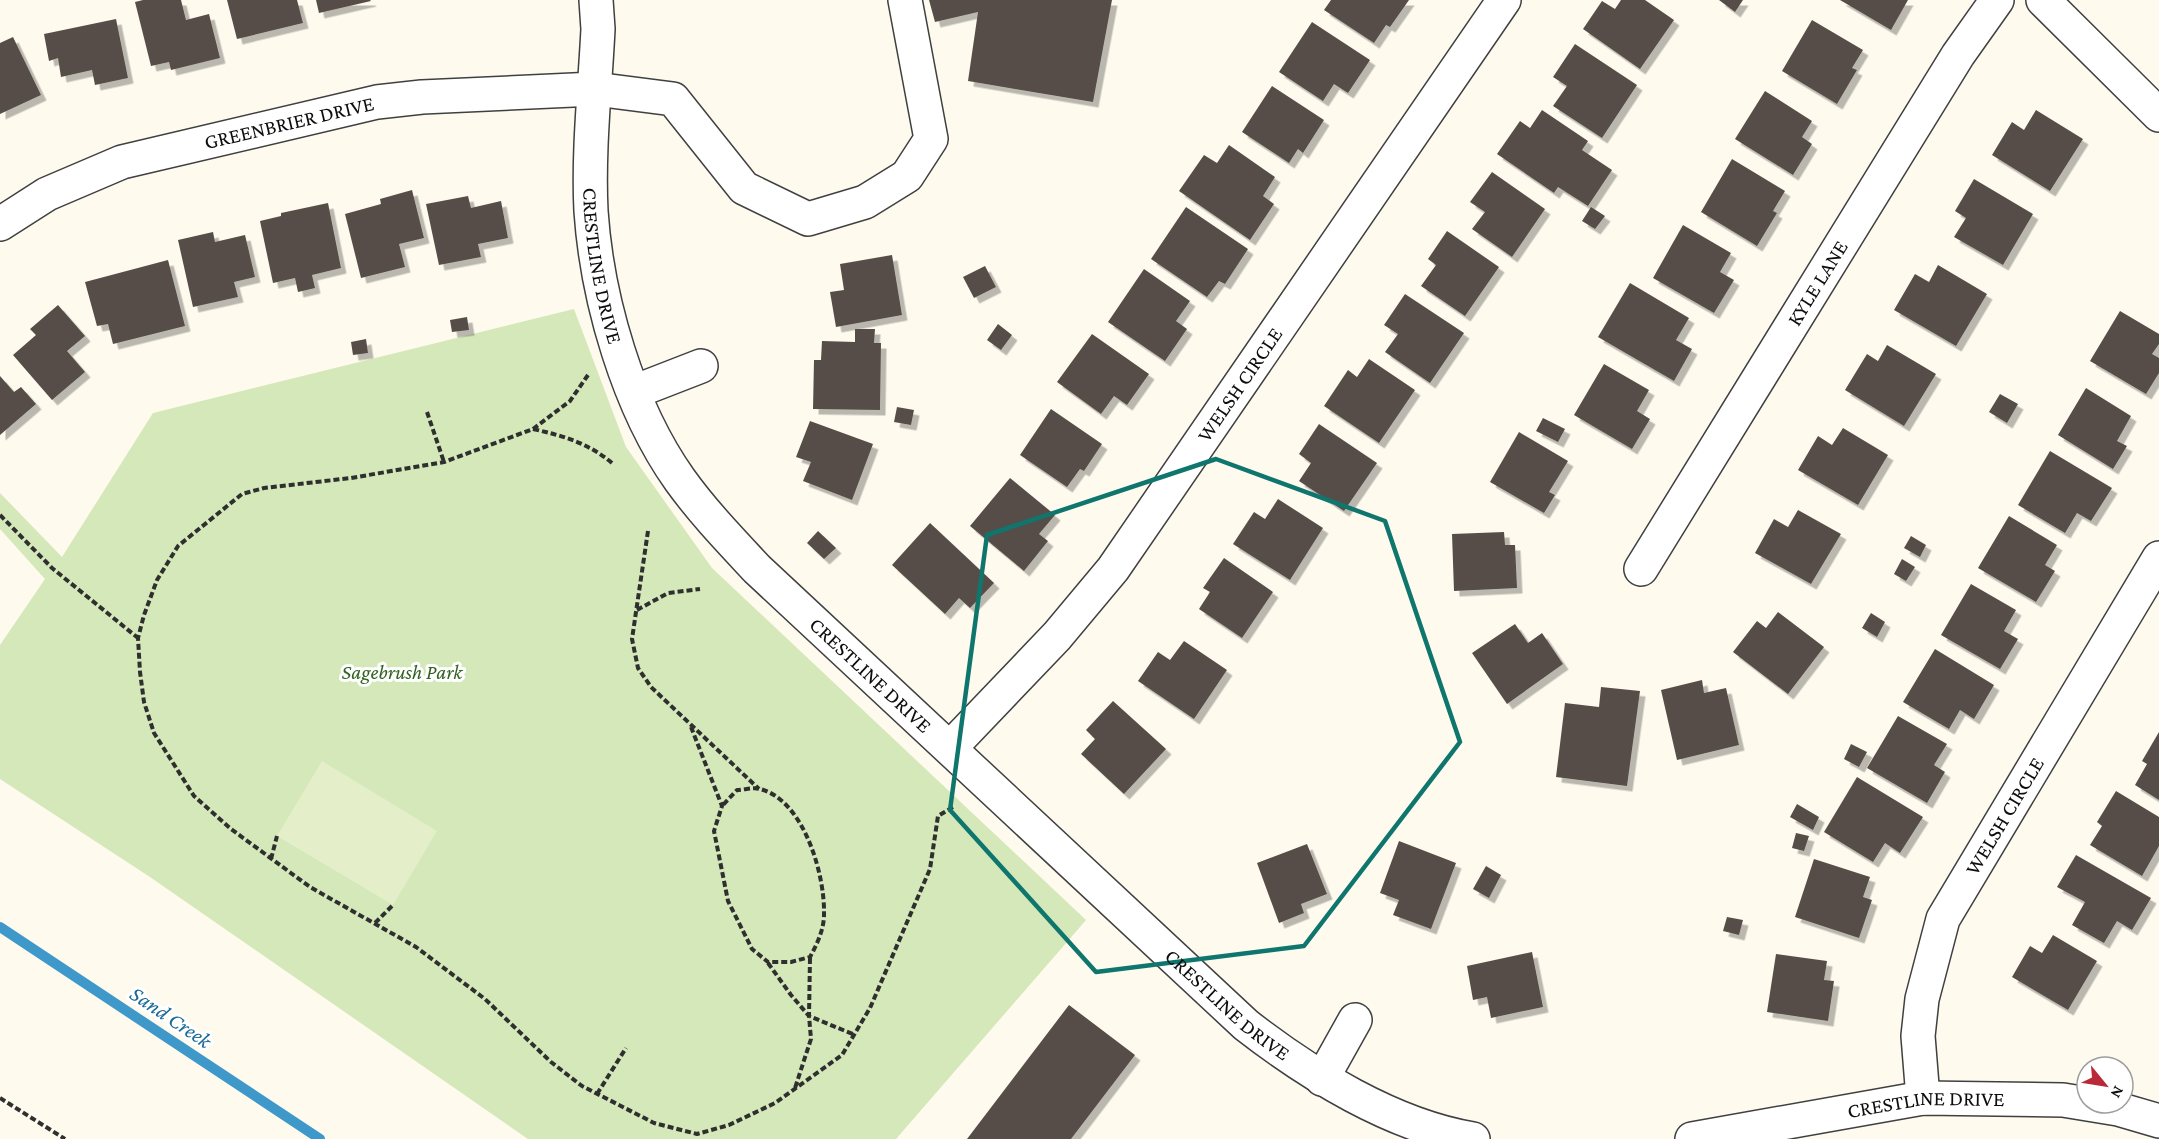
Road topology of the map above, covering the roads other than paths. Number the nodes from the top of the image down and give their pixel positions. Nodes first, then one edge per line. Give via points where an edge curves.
1 (596, 0) edge
2 (905, 0) edge
3 (1504, 0) edge
4 (1997, 0) edge
5 (2043, 0) edge
6 (595, 88) junction
7 (2159, 115) edge
8 (0, 224) edge
9 (700, 366) dead end
10 (634, 392) junction
11 (2159, 558) edge
12 (1641, 569) dead end
13 (950, 748) junction
14 (1355, 1020) dead end
15 (1322, 1079) junction
16 (1923, 1098) junction
17 (2159, 1121) edge
18 (1473, 1139) edge
19 (1692, 1139) edge

1 - 6 street, CRESTLINE DRIVE
2 - 6 street, GREENBRIER DRIVE via 931,139 907,176 865,202 808,219 744,188 673,99
3 - 13 street, WELSH CIRCLE via 1113,569 1057,636
4 - 12 street, KYLE LANE via 1958,55
5 - 7 street
6 - 8 street, GREENBRIER DRIVE via 422,97 330,111 122,162 46,194
6 - 10 street, CRESTLINE DRIVE via 591,210 596,254 603,303
9 - 10 street
10 - 13 street, CRESTLINE DRIVE via 678,478 712,521 757,569
11 - 16 street, WELSH CIRCLE via 1943,919 1922,999 1918,1036
13 - 15 street, CRESTLINE DRIVE via 1246,1025
14 - 15 street
15 - 18 street, CRESTLINE DRIVE via 1373,1105
16 - 17 street, CRESTLINE DRIVE via 2063,1100
16 - 19 street, CRESTLINE DRIVE

